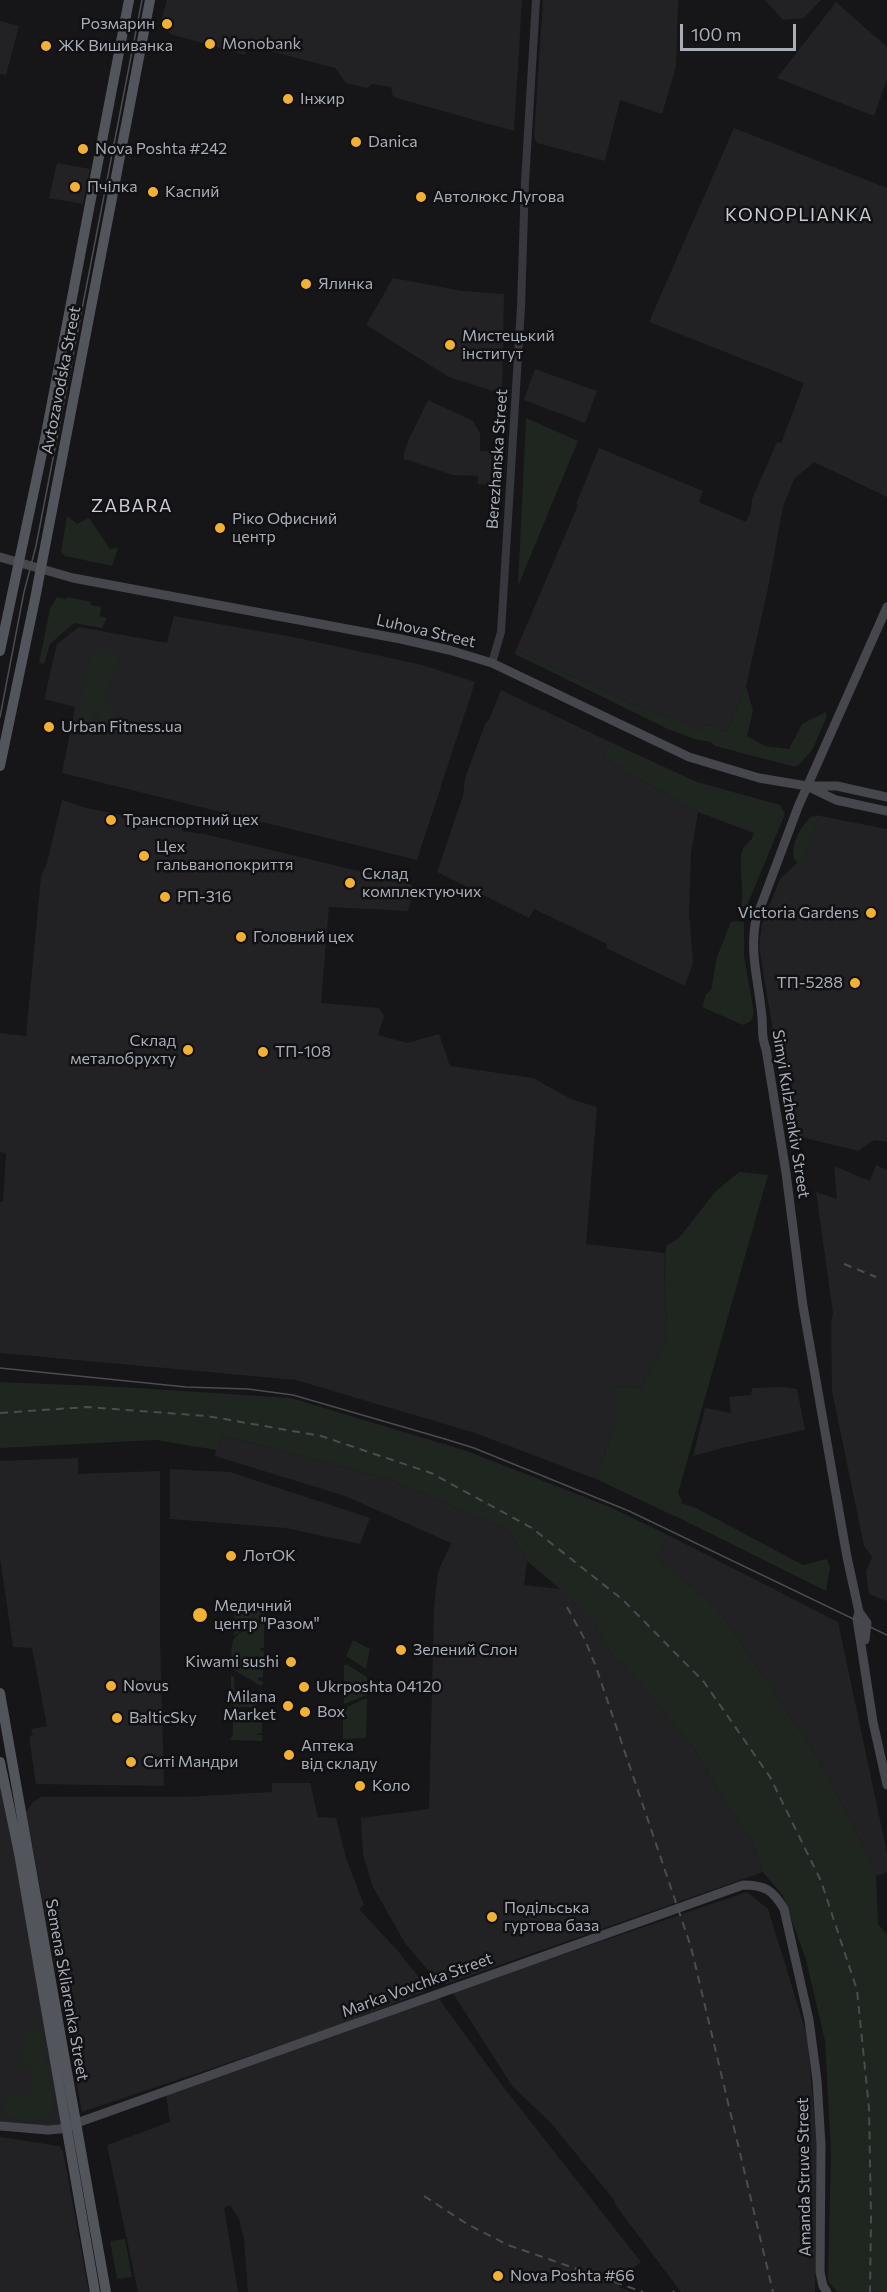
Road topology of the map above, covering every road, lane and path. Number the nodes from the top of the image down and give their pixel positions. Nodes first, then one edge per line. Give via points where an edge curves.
1 (129, 0) edge
2 (150, 0) edge
3 (536, 0) edge
4 (0, 557) edge
5 (20, 564) junction
6 (40, 570) junction
7 (887, 607) edge
8 (0, 651) edge
9 (492, 663) junction
10 (0, 766) edge
11 (807, 786) junction
12 (887, 797) edge
13 (887, 811) edge
14 (0, 1693) edge
15 (0, 1762) edge
16 (887, 1785) edge
17 (768, 1890) joint
18 (71, 2125) junction
19 (0, 2126) edge
20 (95, 2292) edge
21 (106, 2292) edge
22 (827, 2292) edge

1 - 5 main road, Avtozavodska Street
2 - 6 main road, Avtozavodska Street
3 - 9 street, Berezhanska Street via 501,632
4 - 5 main road, Luhova Street
5 - 6 main road, Luhova Street
5 - 8 main road, Avtozavodska Street
6 - 9 main road, Luhova Street via 410,641
6 - 10 main road, Avtozavodska Street
7 - 11 main road, Simyi Kulzhenkiv Street
9 - 11 main road, Luhova Street via 689,757 759,778
11 - 12 main road, Luhova Street via 837,786
11 - 13 main road, Luhova Street via 836,800
11 - 16 main road, Simyi Kulzhenkiv Street via 756,919 753,957 763,1019 761,1038 786,1173 803,1306
14 - 18 main road, Semena Skliarenka Street
15 - 18 main road, Semena Skliarenka Street
17 - 18 main road, Marka Vovchka Street via 743,1885
17 - 22 main road, Amanda Struve Street via 784,1909 809,2020 821,2145 820,2272
18 - 19 main road, Marka Vovchka Street via 48,2130
18 - 20 main road, Semena Skliarenka Street
18 - 21 main road, Semena Skliarenka Street

